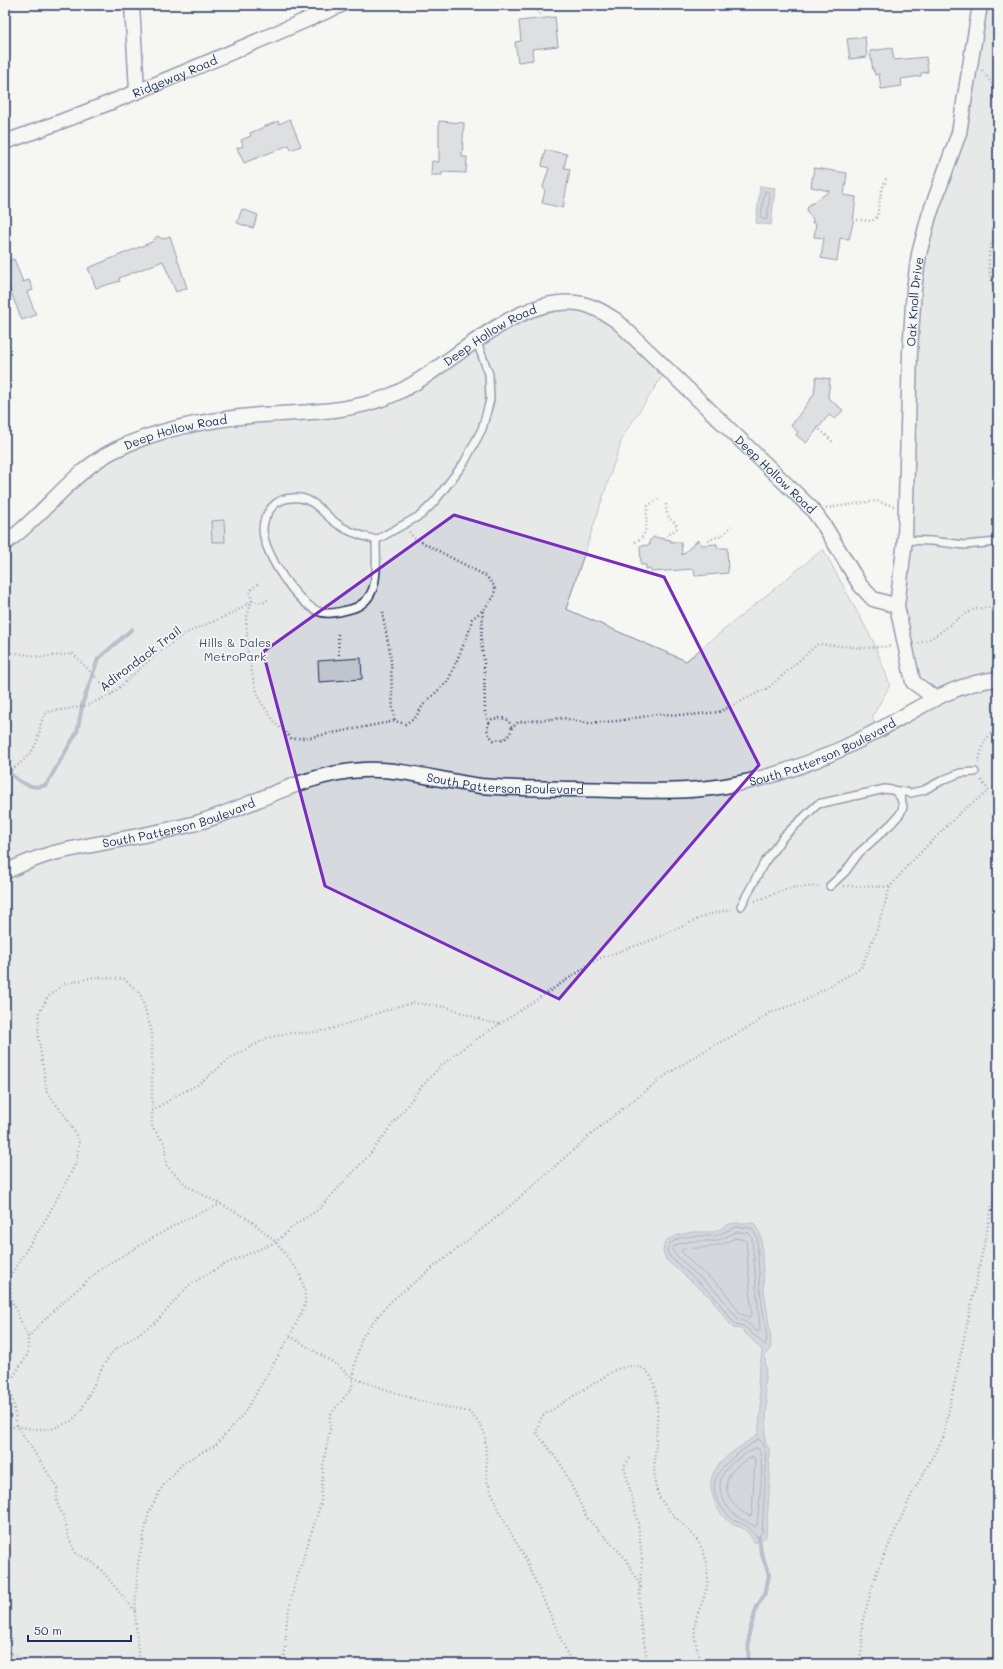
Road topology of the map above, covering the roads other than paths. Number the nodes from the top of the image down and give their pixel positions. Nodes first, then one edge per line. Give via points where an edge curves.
1 (132, 5) edge
2 (341, 5) edge
3 (980, 5) edge
4 (137, 91) junction
5 (5, 142) edge
6 (476, 340) junction
7 (376, 540) junction
8 (905, 540) junction
9 (998, 542) edge
10 (5, 543) edge
11 (897, 606) junction
12 (998, 679) edge
13 (935, 698) junction
14 (975, 772) road end
15 (895, 791) junction
16 (5, 872) edge
17 (830, 886) road end
18 (741, 906) road end

1 - 4 street
2 - 4 street, Ridgeway Road
3 - 8 street, Oak Knoll Drive via 960,133 930,216 919,254 914,289
4 - 5 street, Ridgeway Road
6 - 7 lane via 489,374 490,400 482,429 464,463 421,515
6 - 10 street, Deep Hollow Road via 415,383 368,404 320,412 237,418 189,426 142,439 114,451 90,466
6 - 11 street, Deep Hollow Road via 510,319 552,305 583,304 602,311 617,321 658,359 812,509 860,585 873,598
7 - 7 lane via 376,583 370,595 363,603 349,610 320,612 305,604 286,581 269,550 263,529 267,514 275,503 286,498 301,498 313,503 353,533
8 - 9 lane via 965,545
8 - 11 street, Oak Knoll Drive
11 - 13 street, Oak Knoll Drive via 913,682
12 - 13 street, South Patterson Boulevard via 971,683
13 - 16 street, South Patterson Boulevard via 831,755 777,774 724,786 640,791 484,786 388,771 334,773 166,832 58,852
14 - 15 lane via 960,773 924,790 911,793
15 - 17 lane via 901,798 903,807 900,814 859,852 845,872
15 - 18 lane via 885,789 818,804 784,836 764,863

